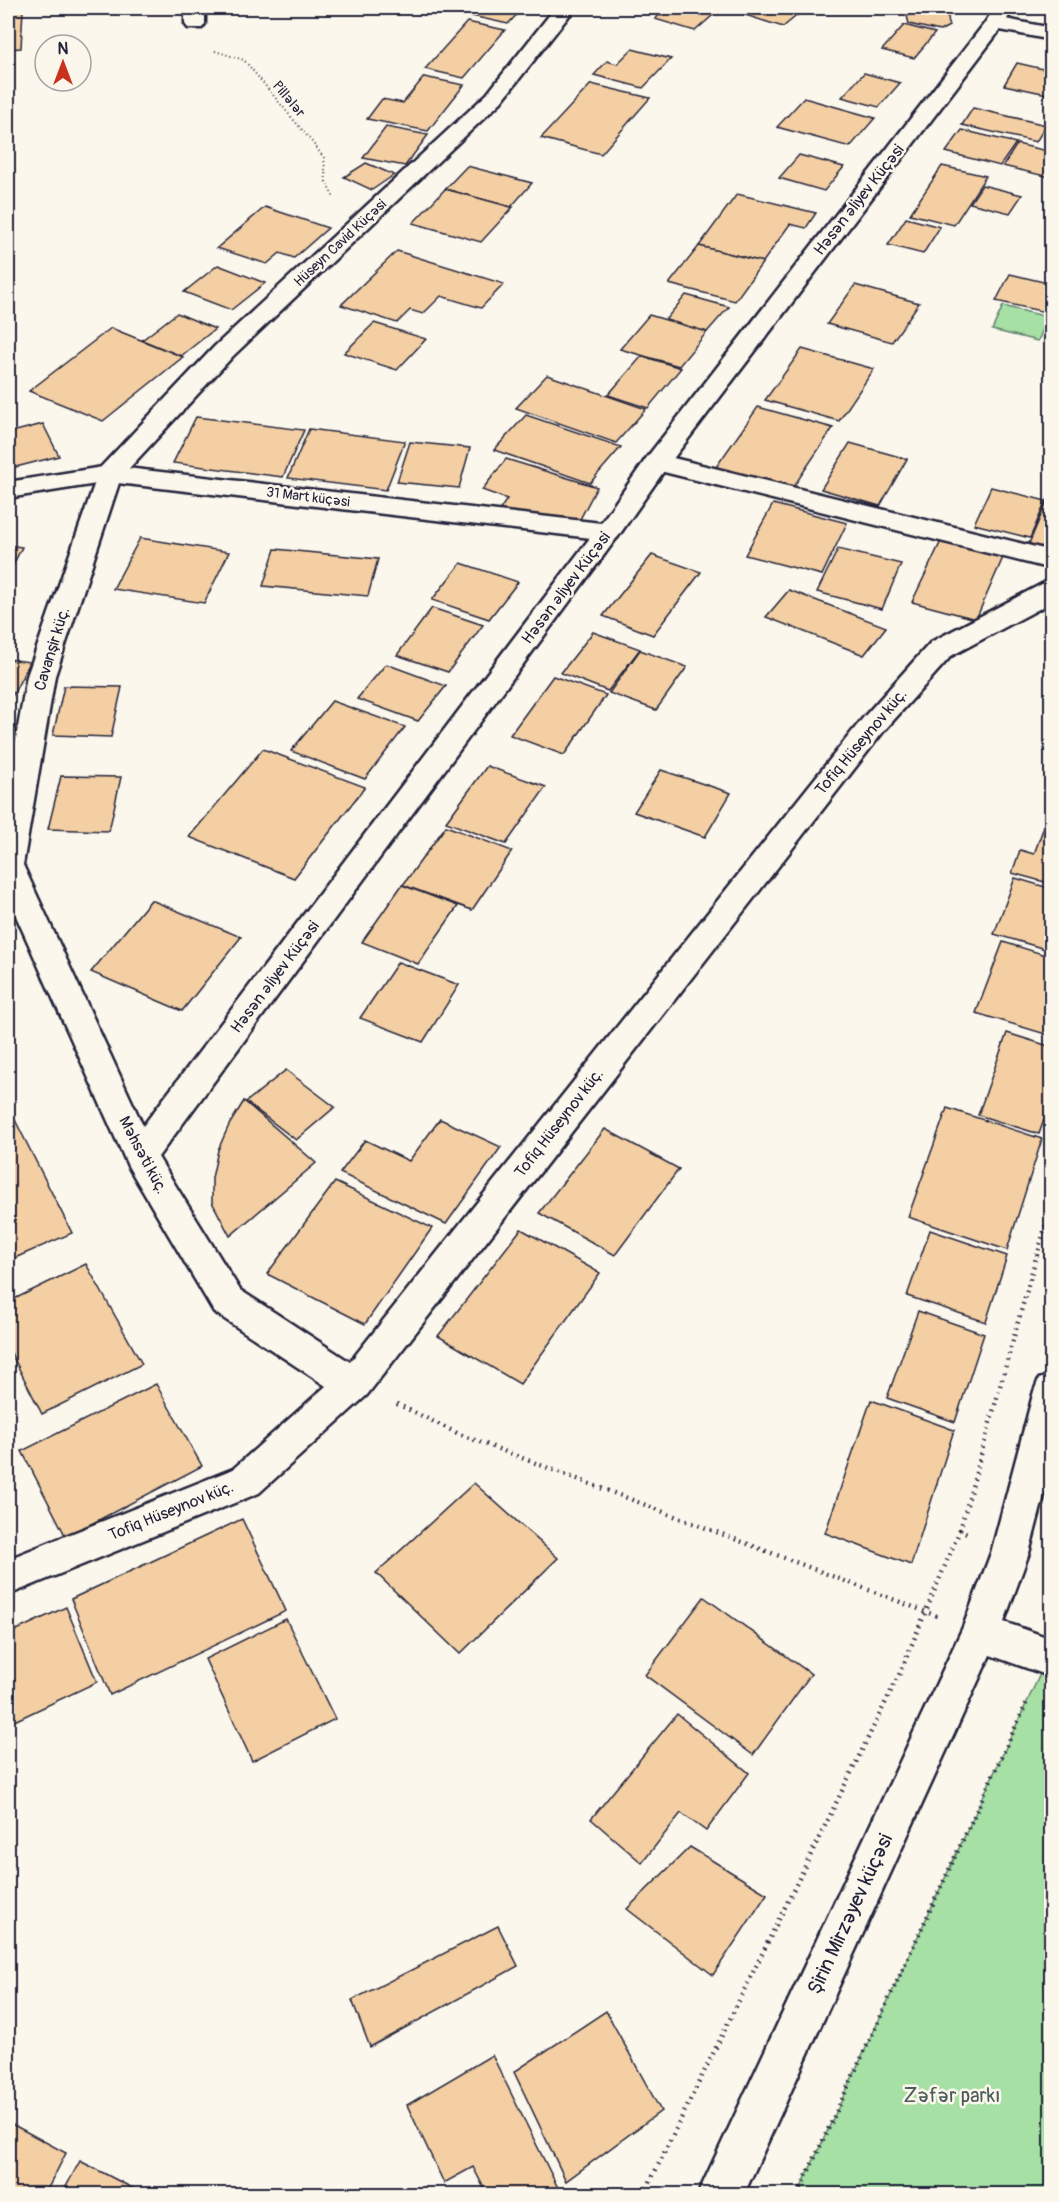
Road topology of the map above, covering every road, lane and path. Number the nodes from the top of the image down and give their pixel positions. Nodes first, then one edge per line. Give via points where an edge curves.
1 (565, 8) edge
2 (1000, 15) edge
3 (195, 16) edge
4 (1052, 34) edge
5 (336, 202) dead end
6 (657, 462) junction
7 (110, 474) junction
8 (8, 490) edge
9 (608, 532) junction
10 (1052, 560) edge
11 (1052, 590) edge
12 (8, 865) edge
13 (140, 1156) junction
14 (1052, 1201) edge
15 (354, 1384) junction
16 (1052, 1391) edge
17 (960, 1530) dead end
18 (8, 1577) edge
19 (927, 1612) junction
20 (980, 1633) junction
21 (1052, 1658) edge
22 (1032, 1693) dead end
23 (644, 2194) edge
24 (721, 2194) edge
25 (798, 2194) edge

1 - 7 street, Hüseyn Cavid Küçəsi via 494,98 224,351
2 - 4 street, Həsən Əliyev Küçəsi
2 - 6 street, Həsən Əliyev Küçəsi
3 - 5 path, Pillələr via 205,48 244,60 312,142 324,158 326,182
6 - 9 street, Həsən Əliyev Küçəsi
6 - 10 street
7 - 8 street, 31 Mart küçəsi
7 - 9 street, 31 Mart küçəsi
7 - 12 street, Cavanşir küç. via 41,676
9 - 13 street, Həsən Əliyev Küçəsi
11 - 15 street, Tofiq Hüseynov küç. via 941,649 873,725
12 - 13 street, Məhsəti küç.
13 - 15 street, Məhsəti küç. via 227,1301
14 - 17 path
15 - 18 street, Tofiq Hüseynov küç. via 246,1481
15 - 19 path via 459,1434
16 - 20 street, Şirin Mirzəyev küçəsi via 1010,1553
19 - 20 path
19 - 23 path
20 - 21 street
20 - 24 street, Şirin Mirzəyev küçəsi
22 - 25 path

